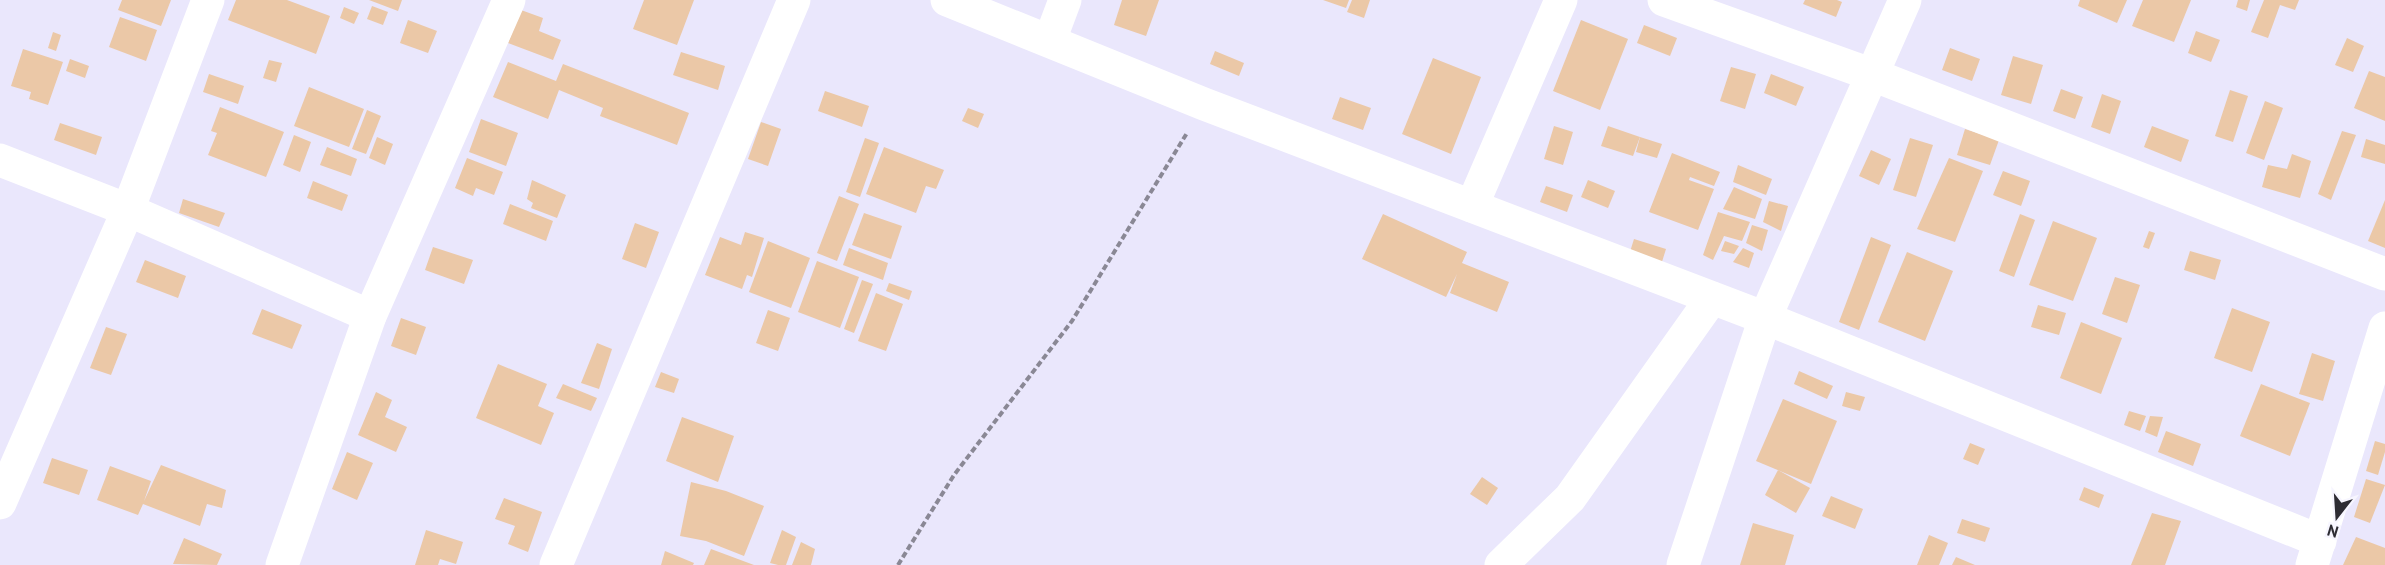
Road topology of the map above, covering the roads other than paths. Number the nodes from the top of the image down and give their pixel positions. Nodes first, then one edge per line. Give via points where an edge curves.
1 (208, 0) edge
2 (509, 0) edge
3 (794, 0) edge
4 (947, 0) edge
5 (1065, 0) edge
6 (1561, 0) edge
7 (1664, 0) edge
8 (1905, 0) edge
9 (1050, 40) junction
10 (1873, 75) junction
11 (0, 160) edge
12 (1472, 206) junction
13 (128, 210) junction
14 (2385, 274) edge
15 (1712, 298) junction
16 (370, 316) junction
17 (1765, 318) junction
18 (2385, 328) edge
19 (0, 502) edge
20 (1697, 526) junction
21 (2316, 553) edge
22 (282, 565) edge
23 (556, 565) edge
24 (1501, 565) edge
25 (1683, 565) edge
26 (1711, 565) edge

1 - 13 street
2 - 16 street
3 - 23 street
4 - 9 street
5 - 9 street
6 - 12 street
7 - 10 street
8 - 10 street
9 - 12 street via 1204,104
10 - 14 street
10 - 17 street
11 - 13 street
12 - 15 street
13 - 16 street
13 - 19 street
15 - 17 street
15 - 24 street via 1570,498
16 - 22 street
17 - 20 street
17 - 21 street
18 - 21 street
20 - 25 street
20 - 26 street

